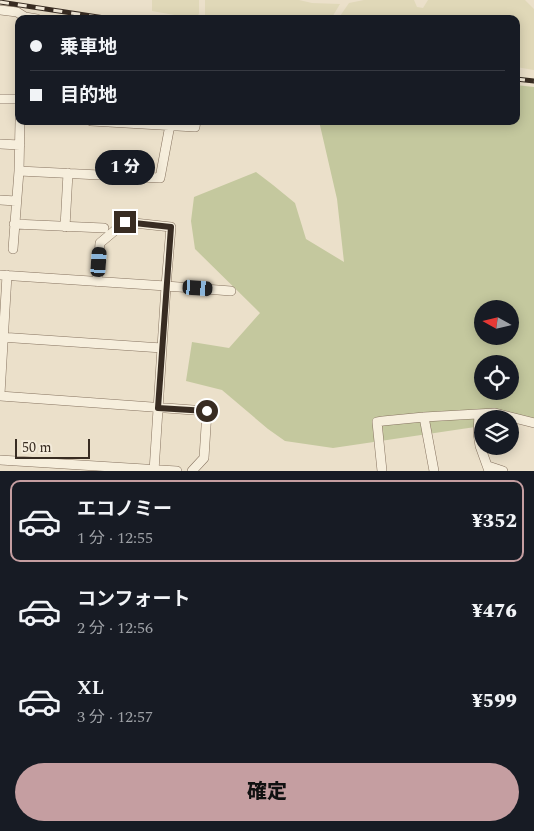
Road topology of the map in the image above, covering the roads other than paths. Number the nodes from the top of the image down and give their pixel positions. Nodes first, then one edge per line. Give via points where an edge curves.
1 (0, 10) edge
2 (21, 15) edge
3 (0, 98) edge
4 (15, 99) edge
5 (20, 125) edge
6 (170, 125) joint
7 (195, 125) edge
8 (0, 144) edge
9 (20, 145) junction
10 (19, 171) junction
11 (68, 174) junction
12 (0, 200) edge
13 (16, 201) junction
14 (14, 224) junction
15 (65, 227) junction
16 (104, 228) dead end
17 (13, 249) dead end
18 (4, 275) edge
19 (97, 282) junction
20 (166, 286) junction
21 (230, 291) dead end
22 (2, 337) edge
23 (162, 348) junction
24 (0, 395) edge
25 (158, 408) junction
26 (474, 414) edge
27 (424, 417) junction
28 (519, 419) edge
29 (534, 423) edge
30 (484, 455) edge
31 (0, 460) edge
32 (489, 469) edge
33 (154, 470) edge
34 (177, 471) edge
35 (192, 471) edge
36 (382, 471) edge
37 (434, 471) edge
38 (502, 471) edge

1 - 2 street
3 - 4 street
5 - 9 street
6 - 7 street
6 - 11 street via 160,178
8 - 9 street
9 - 10 street
10 - 11 street
10 - 13 street
11 - 15 street
12 - 13 street
13 - 14 street
14 - 15 street
14 - 17 street
15 - 16 street
18 - 19 street
18 - 22 street
19 - 20 street
19 - 20 street via 100,243 125,222 171,227
20 - 21 street
20 - 23 street
22 - 23 street
22 - 24 street
23 - 25 street
24 - 25 street
25 - 33 street
25 - 35 street via 207,411 204,458
26 - 27 street
27 - 36 street via 377,422
27 - 37 street
28 - 29 street
30 - 32 street
31 - 33 street
32 - 38 street
33 - 34 street

